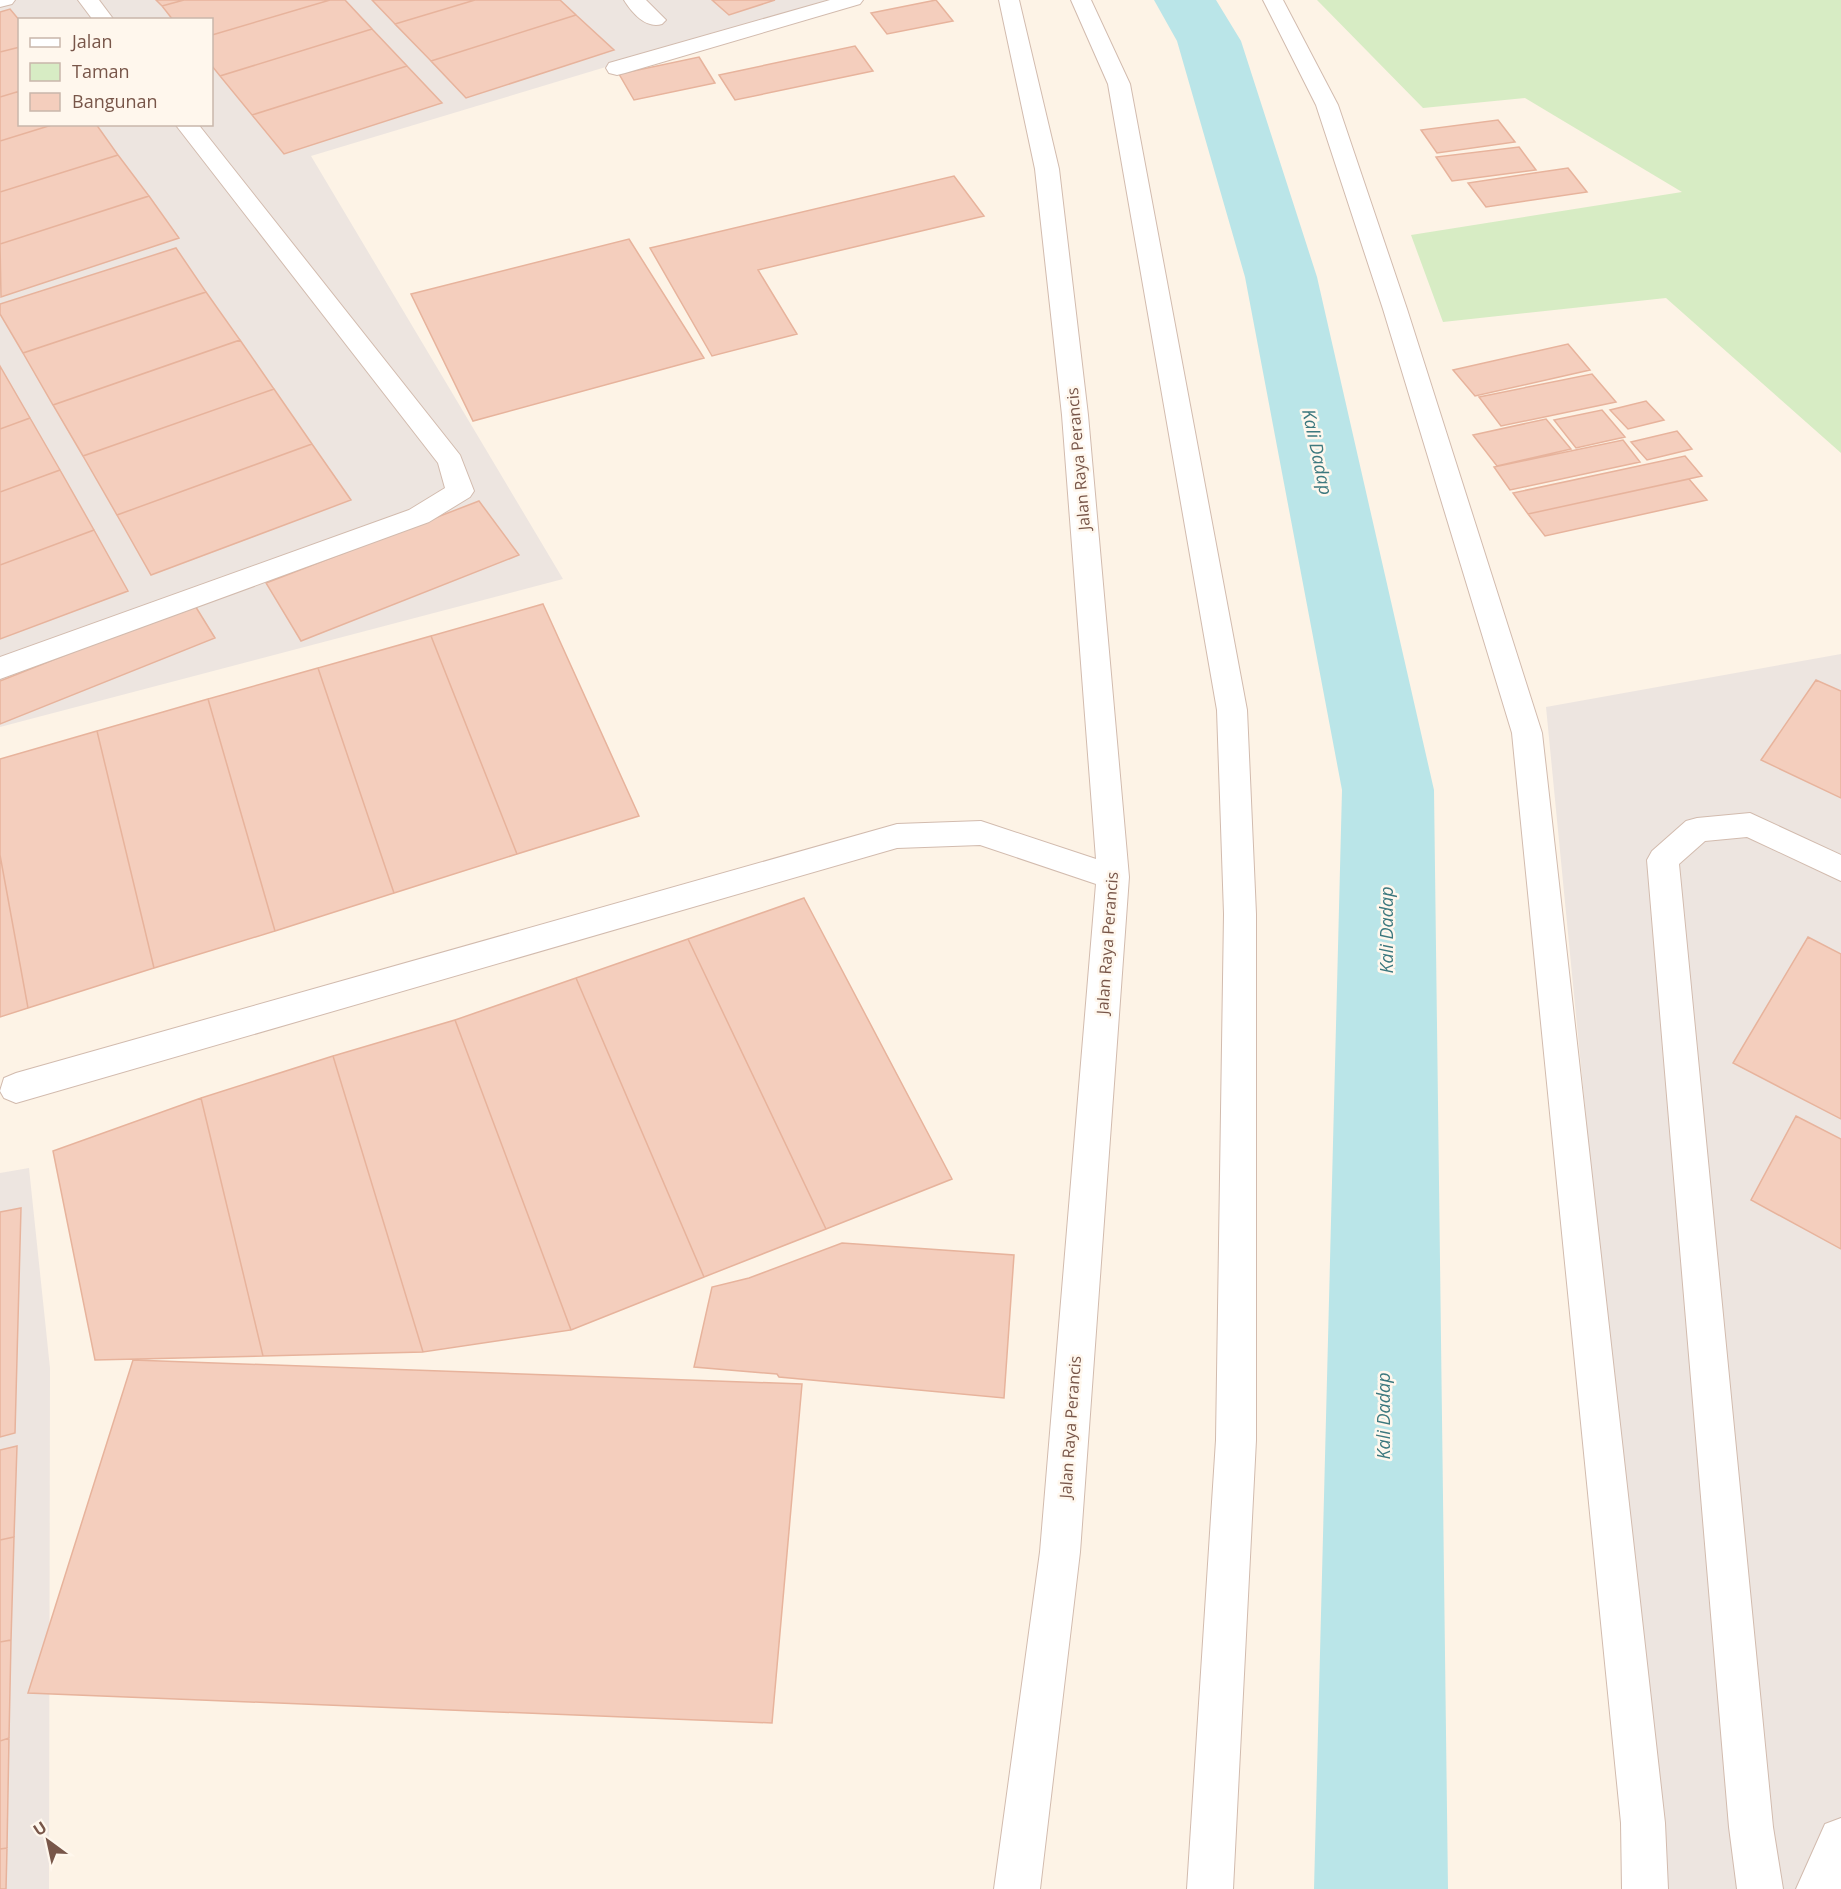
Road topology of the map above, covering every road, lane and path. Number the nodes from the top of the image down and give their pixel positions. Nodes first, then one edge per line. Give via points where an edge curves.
1 (4, 0) edge
2 (88, 0) edge
3 (633, 0) edge
4 (853, 0) edge
5 (1009, 0) edge
6 (1081, 0) edge
7 (1273, 0) edge
8 (0, 1) edge
9 (102, 18) edge
10 (655, 20) dead end
11 (617, 68) dead end
12 (188, 126) edge
13 (0, 668) edge
14 (1841, 869) edge
15 (1113, 877) junction
16 (16, 1088) dead end
17 (1841, 1840) edge
18 (1017, 1889) edge
19 (1210, 1889) edge
20 (1645, 1889) edge
21 (1760, 1889) edge
22 (1819, 1889) edge

1 - 8 street
2 - 9 street
3 - 10 street
4 - 11 street
5 - 15 street, Jalan Raya Perancis via 1047,169 1075,415
6 - 19 street via 1119,84 1232,710 1240,914 1236,1440
7 - 20 street via 1328,105 1527,733 1643,1823
12 - 13 street via 451,461 460,491 419,516
14 - 21 street via 1750,825 1698,830 1663,860 1751,1827
15 - 16 street via 981,833 897,836
15 - 18 street, Jalan Raya Perancis via 1060,1552
17 - 22 street

